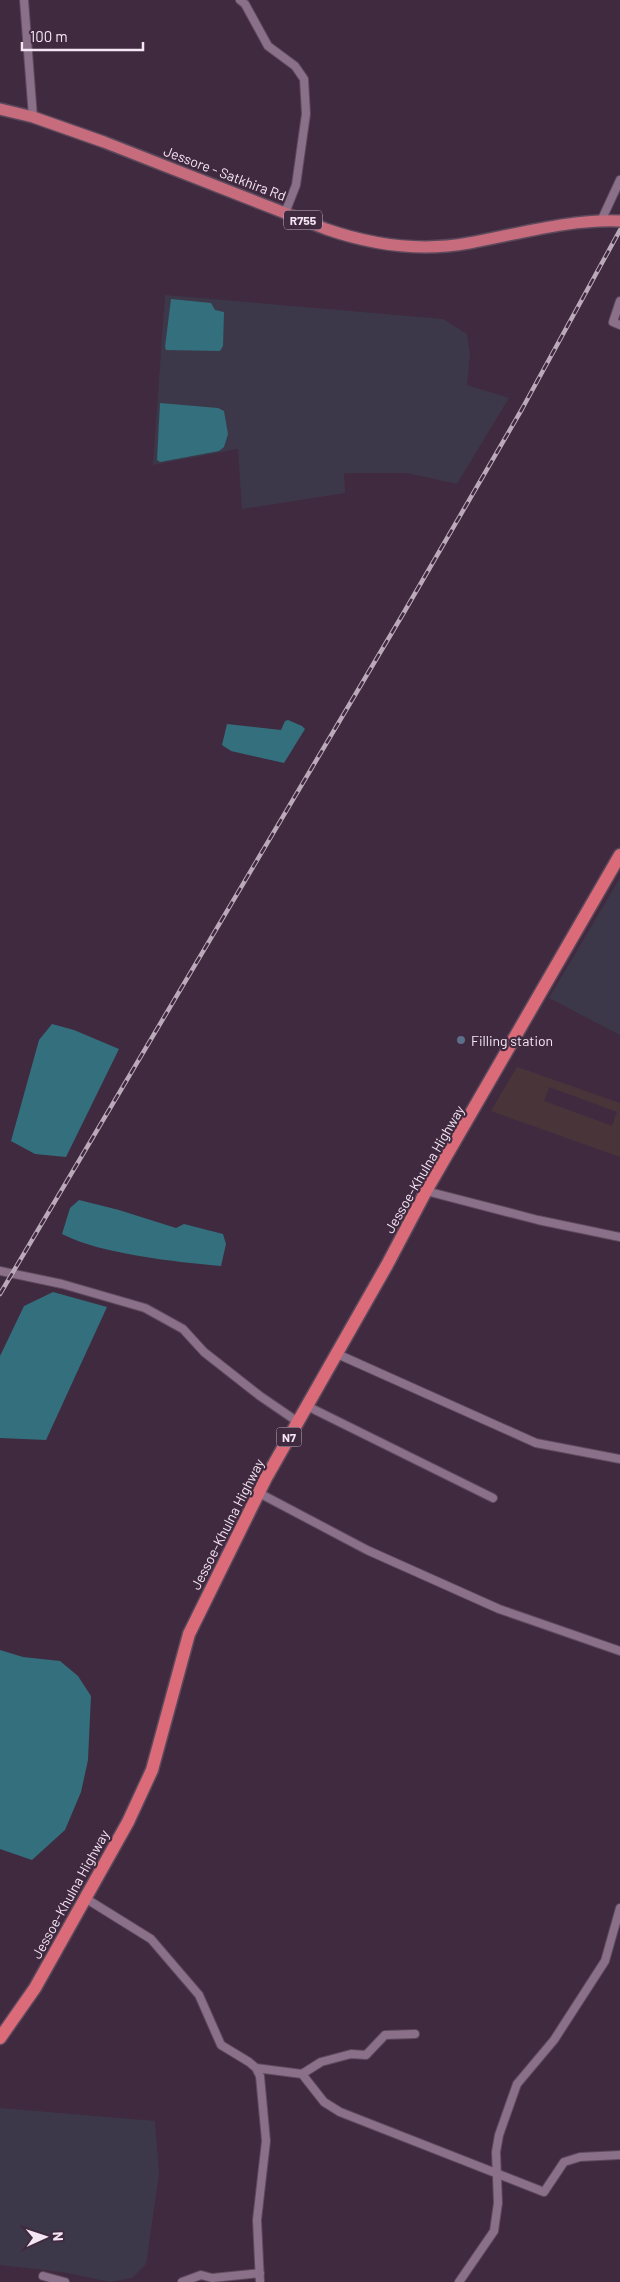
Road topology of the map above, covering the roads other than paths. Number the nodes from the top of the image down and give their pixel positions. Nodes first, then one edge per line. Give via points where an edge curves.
1 (24, 0) edge
2 (240, 0) edge
3 (0, 109) edge
4 (32, 117) junction
5 (620, 180) edge
6 (285, 213) junction
7 (601, 221) junction
8 (620, 221) edge
9 (620, 301) edge
10 (620, 325) edge
11 (620, 855) edge
12 (426, 1191) junction
13 (620, 1238) edge
14 (0, 1272) edge
15 (335, 1353) junction
16 (307, 1406) junction
17 (298, 1422) junction
18 (620, 1459) edge
19 (259, 1493) junction
20 (492, 1498) dead end
21 (620, 1651) edge
22 (85, 1898) junction
23 (620, 1908) edge
24 (415, 2034) dead end
25 (0, 2038) edge
26 (256, 2068) junction
27 (302, 2074) junction
28 (620, 2155) edge
29 (496, 2174) junction
30 (260, 2273) junction
31 (44, 2276) dead end
32 (65, 2282) edge
33 (182, 2282) edge
34 (260, 2282) edge
35 (460, 2282) edge

1 - 4 street
2 - 6 street via 268,46 295,66 304,79 306,114 296,185
3 - 4 main road, Jessore - Satkhira Rd / R755
4 - 6 main road, Jessore - Satkhira Rd / R755
5 - 7 street
6 - 7 main road, Jessore - Satkhira Rd / R755 via 350,238 386,245 423,247 468,244 554,226
7 - 8 main road, Jessore - Satkhira Rd / R755
9 - 10 street via 613,322
11 - 12 highway, Jessoe-Khulna Highway / N7
12 - 13 street
12 - 15 highway, Jessoe-Khulna Highway / N7
14 - 17 street via 62,1284 145,1308 183,1329 204,1352
15 - 16 highway, Jessoe-Khulna Highway / N7
15 - 18 street via 536,1443
16 - 17 highway, Jessoe-Khulna Highway / N7
16 - 20 street
17 - 19 highway, Jessoe-Khulna Highway / N7
19 - 21 street via 368,1550 499,1609
19 - 22 highway, Jessoe-Khulna Highway / N7 via 189,1634 152,1770 128,1822
22 - 25 highway, Jessoe-Khulna Highway / N7 via 35,1988
22 - 26 street via 151,1939 199,1996 221,2045
23 - 29 street via 605,1961 554,2040 517,2084 499,2135
24 - 27 street via 385,2035 366,2054 351,2054 321,2062
26 - 27 street
26 - 30 street via 260,2076 266,2141 257,2220
27 - 29 street via 324,2102 340,2112
28 - 29 street via 580,2156 564,2162 544,2192
29 - 35 street via 498,2203 494,2231
30 - 33 street via 212,2278 201,2275
30 - 34 street
31 - 32 street

